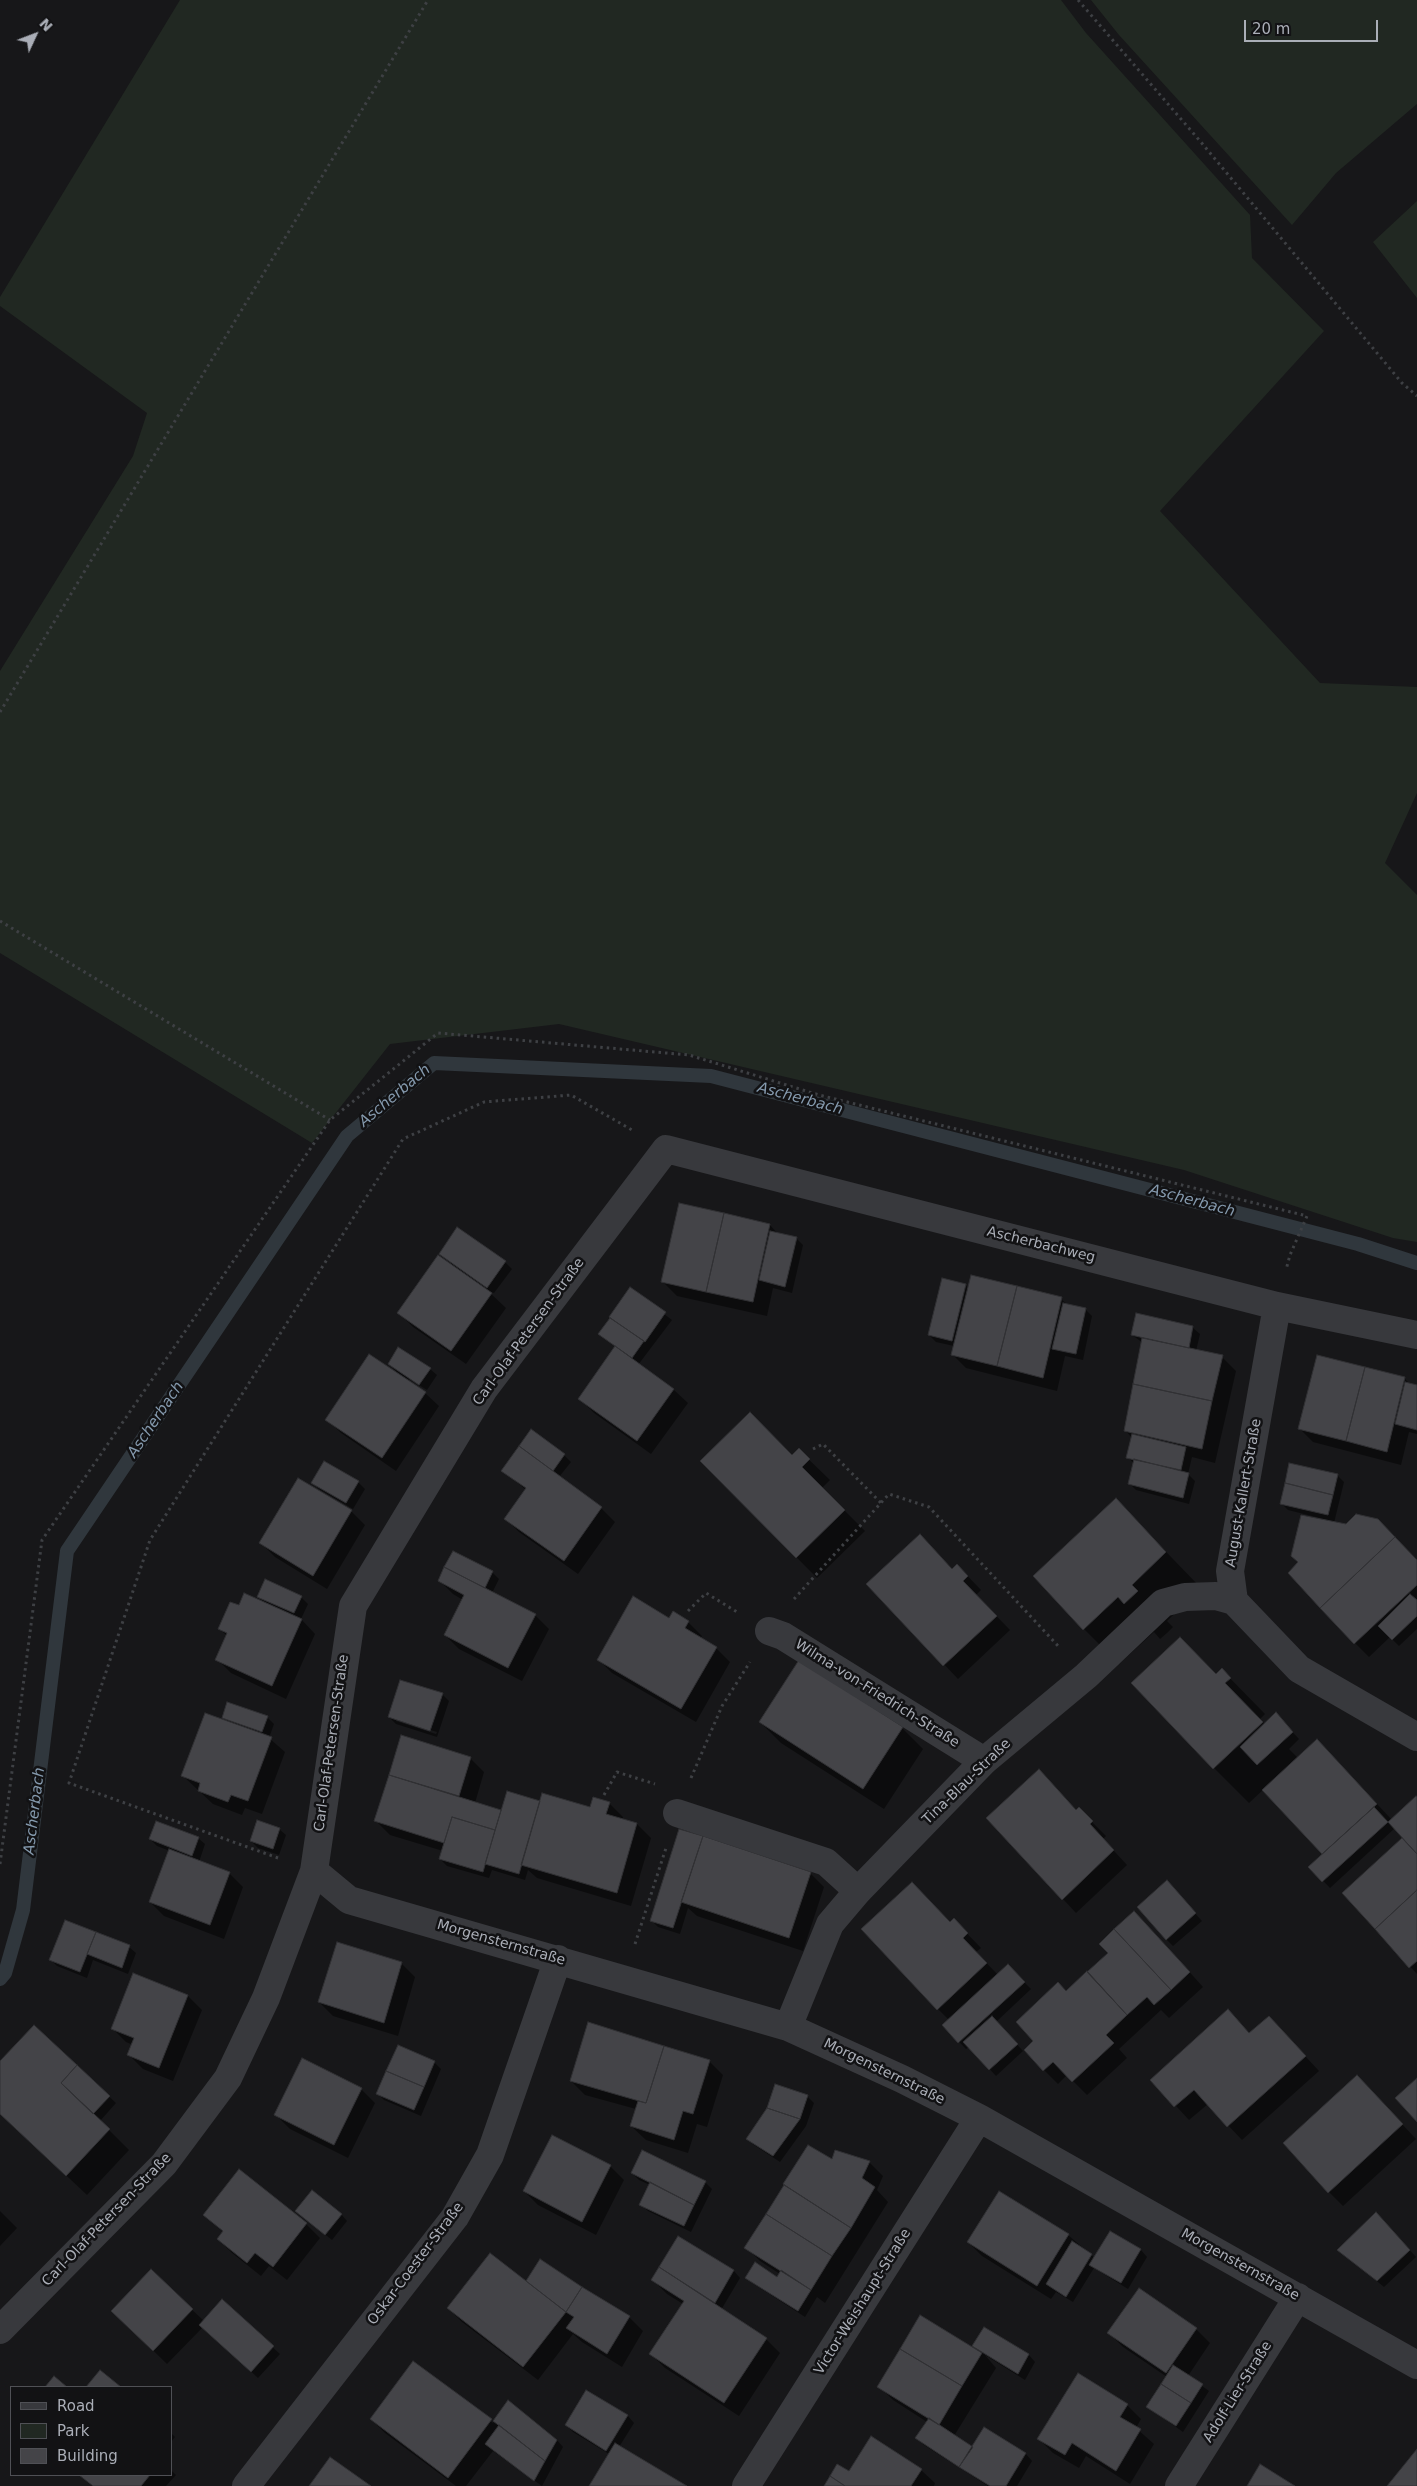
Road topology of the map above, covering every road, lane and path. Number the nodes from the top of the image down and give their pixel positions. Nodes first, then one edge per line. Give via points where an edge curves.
1 (428, 0) edge
2 (1078, 0) edge
3 (1417, 396) edge
4 (0, 712) edge
5 (0, 921) edge
6 (330, 1120) junction
7 (666, 1149) junction
8 (1290, 1255) dead end
9 (1277, 1306) junction
10 (1417, 1335) edge
11 (813, 1449) dead end
12 (882, 1503) dead end
13 (1234, 1601) junction
14 (688, 1611) dead end
15 (769, 1630) joint
16 (1417, 1737) edge
17 (984, 1761) junction
18 (659, 1786) dead end
19 (604, 1795) dead end
20 (677, 1813) dead end
21 (0, 1864) edge
22 (314, 1871) junction
23 (858, 1891) junction
24 (558, 1959) junction
25 (788, 2027) junction
26 (979, 2118) junction
27 (1298, 2297) junction
28 (0, 2330) edge
29 (1417, 2365) edge
30 (246, 2486) edge
31 (746, 2486) edge
32 (1179, 2486) edge

1 - 4 path
2 - 3 path via 1402,383
5 - 6 path
6 - 8 path via 438,1033 689,1055 819,1094 1307,1216
6 - 21 path via 42,1540
7 - 9 street, Ascherbachweg
7 - 22 street, Carl-Olaf-Petersen-Straße via 484,1389 353,1606
7 - 22 path via 571,1095 484,1102 403,1139 150,1540 69,1784
9 - 10 street, Ascherbachweg
9 - 13 street, August-Kallert-Straße via 1230,1571
11 - 12 path via 823,1444
13 - 16 street via 1299,1669
13 - 17 street, Tina-Blau-Straße via 1216,1596 1184,1597 1163,1603 1086,1676
14 - 15 path via 706,1593
15 - 17 street, Wilma-von-Friedrich-Straße
17 - 23 street, Tina-Blau-Straße
18 - 19 path via 616,1772
20 - 23 street via 826,1862
22 - 24 street, Morgensternstraße via 349,1900
22 - 28 street, Carl-Olaf-Petersen-Straße via 266,1998 228,2078 164,2164
23 - 25 street, Tina-Blau-Straße via 830,1924
24 - 25 street, Morgensternstraße
24 - 30 street, Oskar-Coester-Straße via 490,2155 454,2217
25 - 26 street, Morgensternstraße
26 - 27 street, Morgensternstraße
26 - 31 street, Victor-Weishaupt-Straße
27 - 29 street, Morgensternstraße
27 - 32 street, Adolf-Lier-Straße

